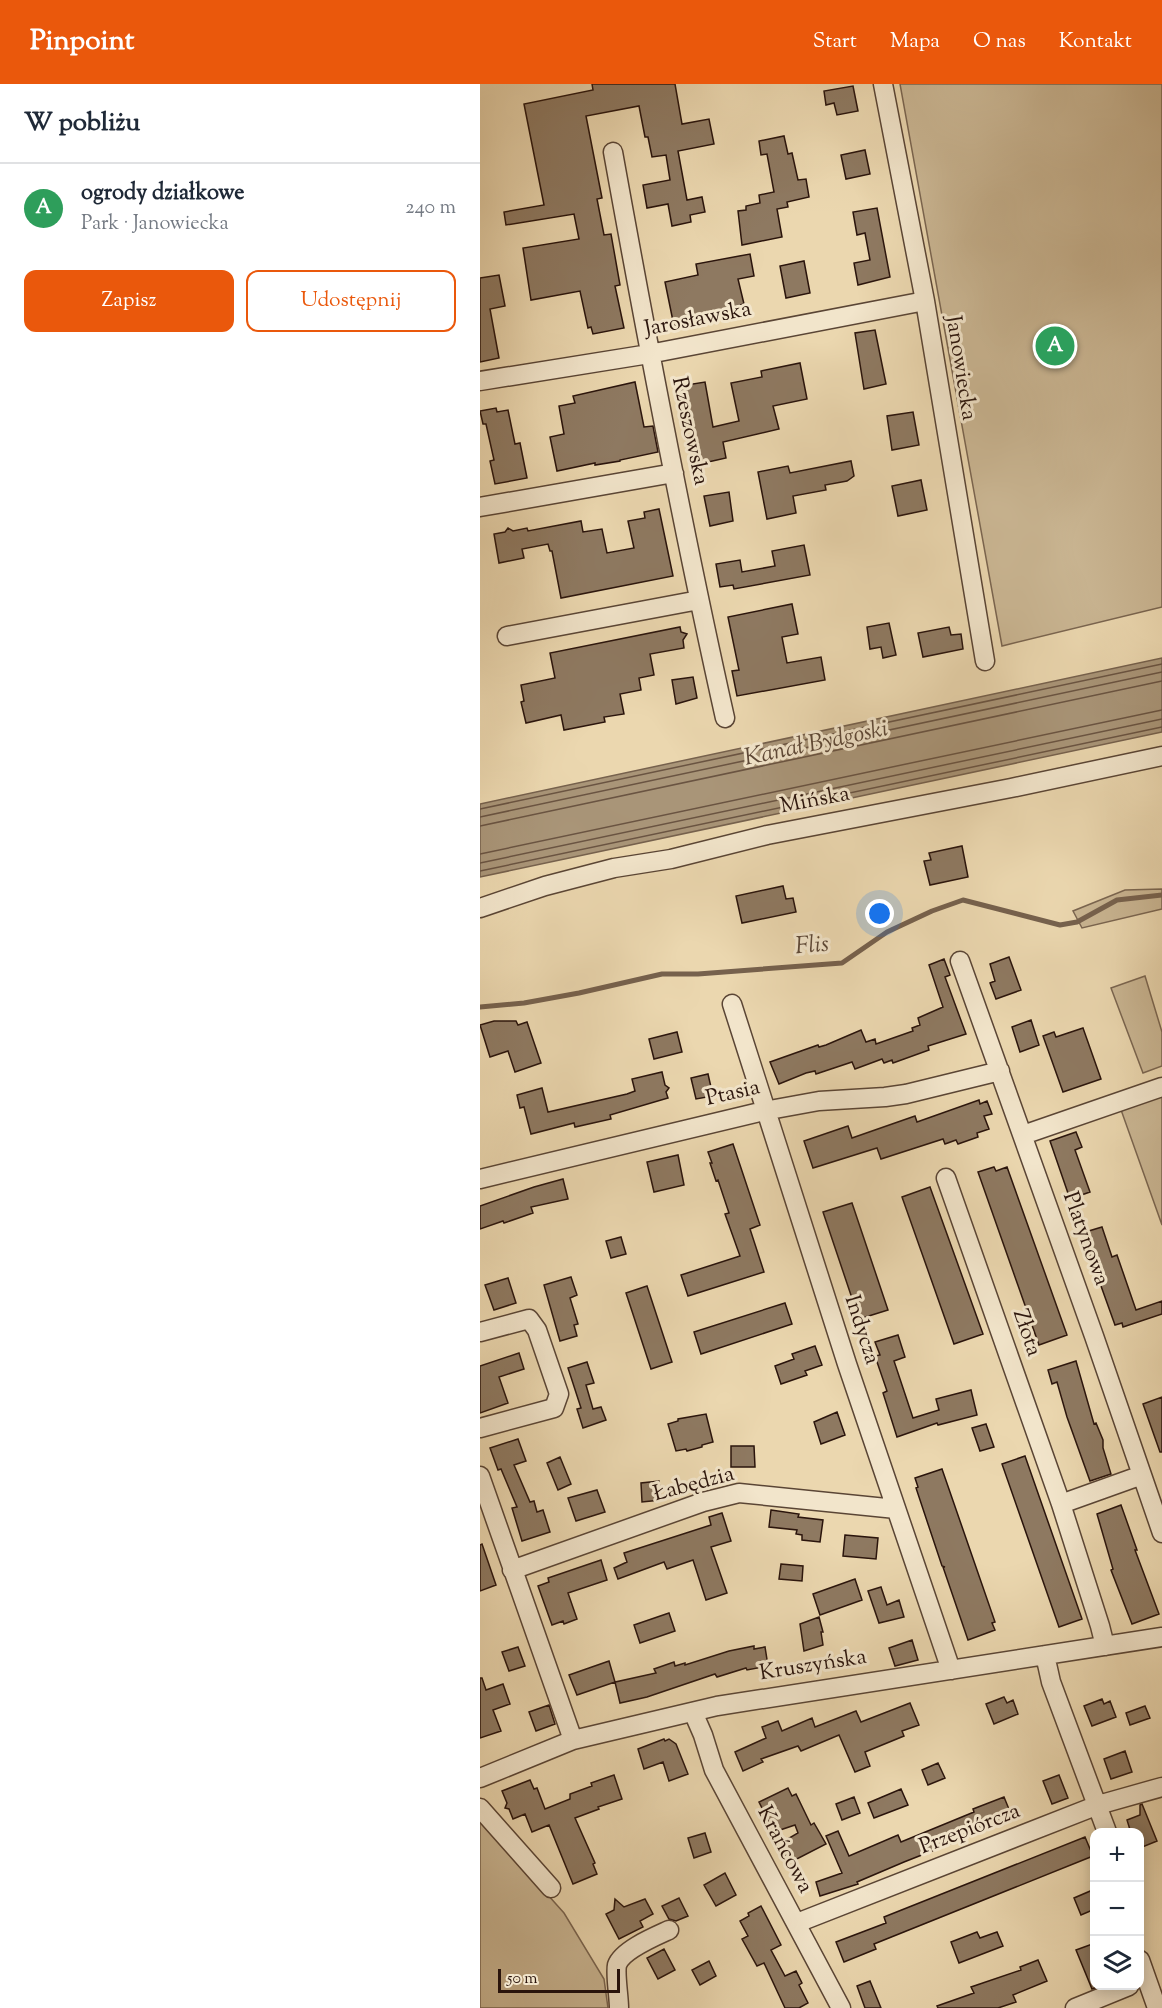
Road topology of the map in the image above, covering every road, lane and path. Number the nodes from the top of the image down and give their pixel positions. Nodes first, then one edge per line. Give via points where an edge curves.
1 (883, 84) edge
2 (613, 152) dead end
3 (925, 301) junction
4 (649, 354) junction
5 (480, 381) edge
6 (674, 473) junction
7 (480, 507) edge
8 (699, 600) junction
9 (507, 636) dead end
10 (985, 661) dead end
11 (725, 718) dead end
12 (1162, 756) edge
13 (480, 908) edge
14 (960, 961) dead end
15 (732, 1004) dead end
16 (1000, 1071) junction
17 (1162, 1088) edge
18 (764, 1111) junction
19 (1023, 1135) junction
20 (946, 1178) dead end
21 (480, 1179) edge
22 (480, 1332) edge
23 (480, 1428) edge
24 (1142, 1475) junction
25 (480, 1476) edge
26 (1060, 1504) junction
27 (896, 1509) junction
28 (1162, 1533) edge
29 (512, 1570) junction
30 (1162, 1637) edge
31 (1105, 1646) junction
32 (1045, 1655) junction
33 (951, 1670) junction
34 (693, 1712) junction
35 (573, 1740) junction
36 (480, 1778) edge
37 (1162, 1787) edge
38 (1098, 1805) junction
39 (480, 1808) edge
40 (1105, 1828) edge
41 (551, 1888) dead end
42 (797, 1923) junction
43 (669, 1930) dead end
44 (1119, 1990) edge
45 (1144, 1990) edge
46 (620, 2008) edge
47 (841, 2008) edge
48 (1075, 2008) edge
49 (1157, 2008) edge

1 - 3 street, Janowiecka
2 - 4 street, Rzeszowska
3 - 4 street, Jarosławska
3 - 10 street, Janowiecka
4 - 5 street, Jarosławska
4 - 6 street, Rzeszowska
6 - 7 street
6 - 8 street, Rzeszowska
8 - 9 street
8 - 11 street, Rzeszowska
12 - 13 street, Mińska via 614,868 545,885
14 - 16 street, Platynowa
15 - 18 street, Indycza
16 - 18 street, Ptasia via 906,1094 819,1101
16 - 19 street, Platynowa
17 - 19 street
18 - 21 street, Ptasia
18 - 27 street, Indycza
19 - 24 street, Platynowa
20 - 26 street, Złota
22 - 23 street via 529,1319 537,1329 559,1394 554,1408
24 - 26 street
24 - 28 street, Platynowa
25 - 29 street
26 - 31 street, Złota
27 - 29 street, Łabędzia via 740,1493 703,1502
27 - 33 street, Indycza
29 - 35 street
30 - 31 street, Kruszyńska
31 - 32 street, Kruszyńska
32 - 33 street, Kruszyńska
32 - 38 street via 1051,1682
33 - 34 street, Kruszyńska
34 - 35 street, Kruszyńska
34 - 42 street, Krańcowa via 714,1770
35 - 36 street, Kruszyńska
37 - 38 street, Przepiórcza
38 - 40 street
38 - 42 street, Przepiórcza
39 - 41 street
42 - 47 street, Krańcowa
43 - 46 street via 622,1957 617,1965
44 - 48 street
45 - 49 street

